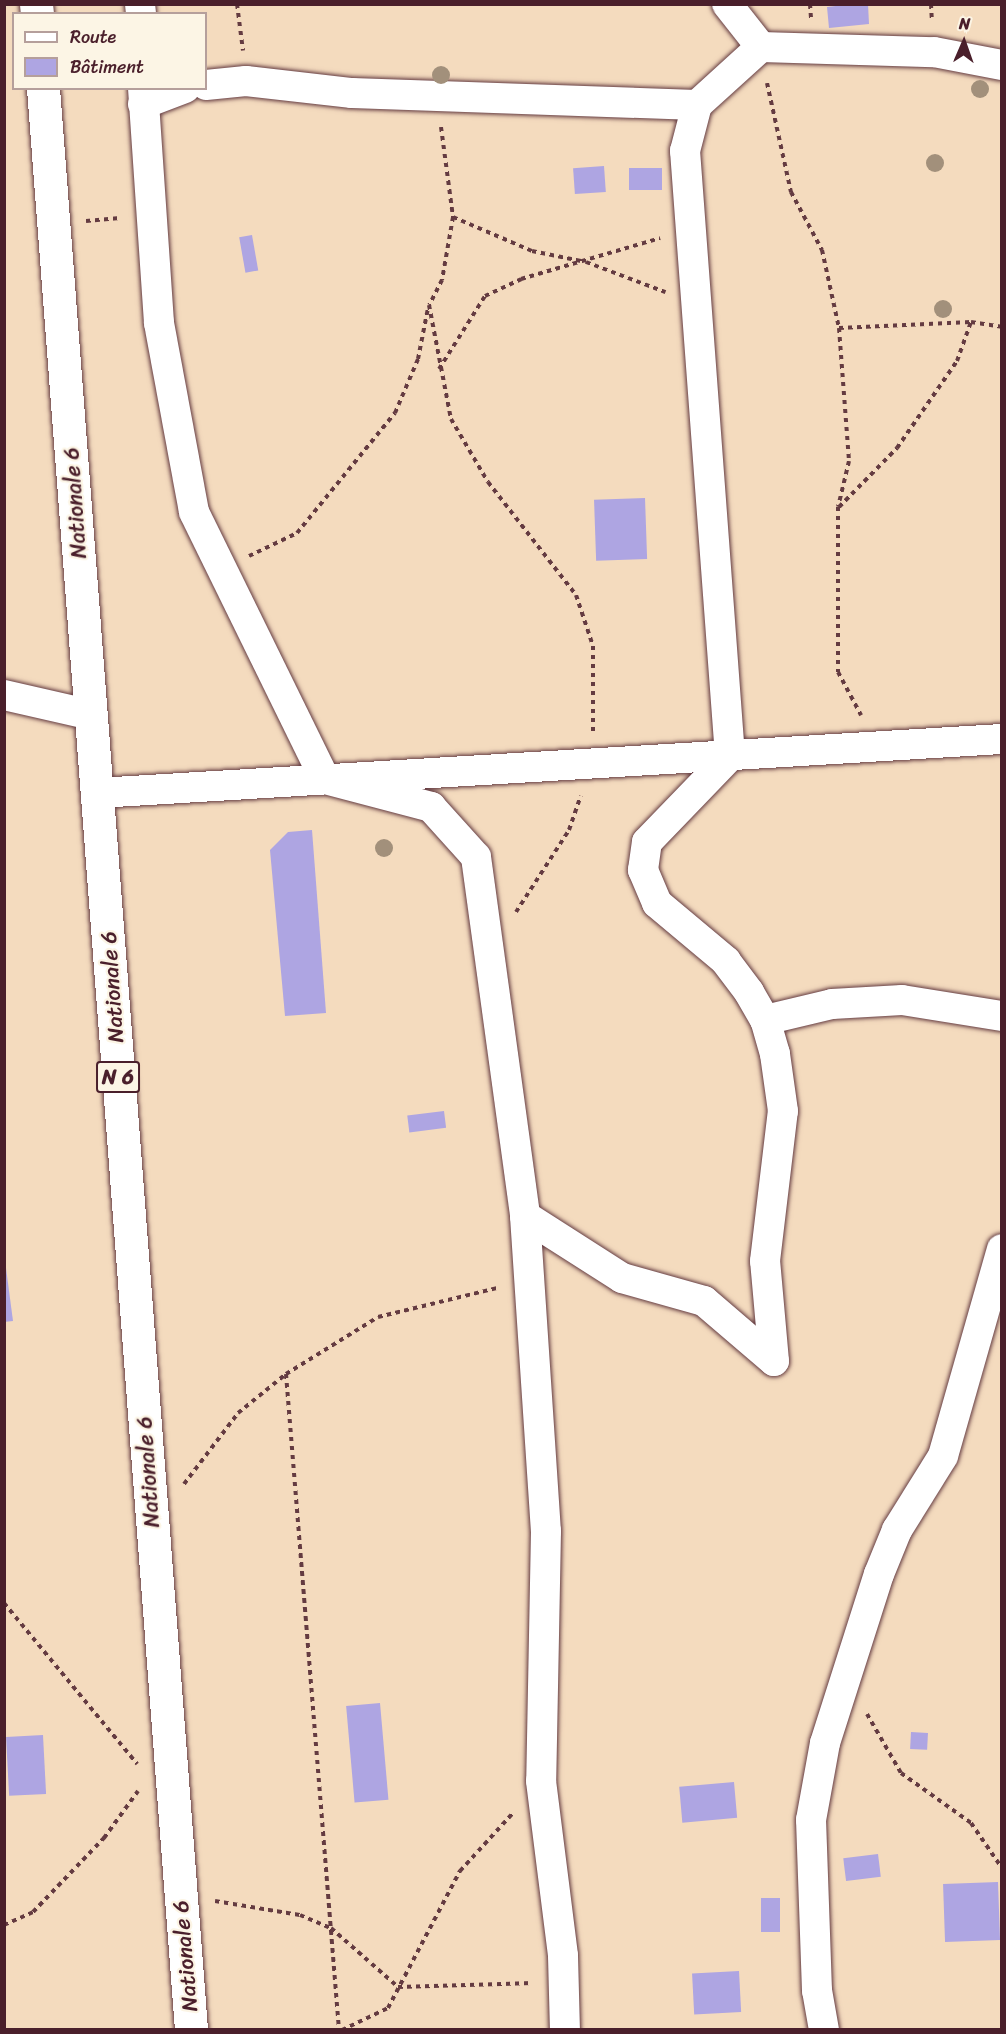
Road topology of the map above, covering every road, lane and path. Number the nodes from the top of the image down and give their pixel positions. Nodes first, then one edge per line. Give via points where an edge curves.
1 (237, 4) edge
2 (728, 4) edge
3 (761, 47) junction
4 (1002, 65) edge
5 (246, 81) junction
6 (207, 85) edge
7 (43, 90) edge
8 (174, 90) edge
9 (432, 94) junction
10 (143, 96) edge
11 (697, 105) junction
12 (148, 216) junction
13 (453, 217) junction
14 (54, 223) junction
15 (689, 229) junction
16 (586, 262) junction
17 (694, 301) junction
18 (429, 305) junction
19 (972, 322) junction
20 (1002, 327) edge
21 (839, 328) junction
22 (438, 370) junction
23 (838, 507) junction
24 (216, 564) junction
25 (4, 695) edge
26 (92, 715) junction
27 (1002, 739) edge
28 (885, 746) junction
29 (730, 756) junction
30 (593, 762) junction
31 (325, 779) junction
32 (98, 793) junction
33 (488, 953) junction
34 (1002, 1016) edge
35 (765, 1020) junction
36 (525, 1216) junction
37 (1002, 1249) edge
38 (526, 1283) junction
39 (286, 1374) junction
40 (152, 1525) junction
41 (4, 1603) edge
42 (844, 1674) junction
43 (169, 1750) junction
44 (150, 1775) junction
45 (541, 1781) junction
46 (1002, 1868) edge
47 (180, 1894) junction
48 (4, 1925) edge
49 (331, 1928) junction
50 (560, 1983) junction
51 (398, 1987) junction
52 (191, 2030) edge
53 (341, 2030) edge
54 (565, 2030) edge
55 (824, 2030) edge

1 - 5 path
2 - 3 street
3 - 4 street via 934,52
3 - 11 street
3 - 21 path via 791,192 822,250
5 - 6 street
5 - 9 street via 352,93
7 - 14 main road, Nationale 6 / N 6
8 - 10 street
9 - 11 street
9 - 13 path via 453,190
10 - 12 street
11 - 15 street via 685,151
12 - 14 path
12 - 24 street via 159,323 185,469 194,512
13 - 16 path via 532,251
13 - 18 path via 442,280
14 - 26 main road, Nationale 6 / N 6
15 - 16 path
15 - 17 street
16 - 17 path
16 - 22 path via 521,279 485,296
17 - 29 street
18 - 22 path
18 - 24 path via 418,359 395,413 352,470 297,534 260,553
19 - 20 path
19 - 21 path
19 - 23 path via 957,361 897,448
21 - 23 path via 849,460
22 - 30 path via 451,419 488,482 576,595 593,646
23 - 28 path via 838,672 854,706
24 - 31 street
25 - 26 street
26 - 32 main road, Nationale 6 / N 6
27 - 28 street
28 - 29 street
29 - 30 street
29 - 35 street via 646,842 643,870 657,903 726,961
30 - 31 street
30 - 33 path via 569,830
31 - 32 street
31 - 33 street via 431,807 445,816 476,856
32 - 40 main road, Nationale 6 / N 6
33 - 36 street
34 - 35 street via 902,1000 832,1004
35 - 36 street via 783,1111 765,1262 774,1361 704,1301 622,1278
36 - 38 street
37 - 42 street via 943,1456 897,1530
38 - 39 path via 426,1301 378,1317
38 - 45 street via 546,1531
39 - 40 path via 238,1413
39 - 49 path
40 - 43 main road, Nationale 6 / N 6
41 - 44 path via 93,1716
42 - 46 path via 901,1773 971,1823
42 - 55 street via 811,1820 816,1991
43 - 44 path
43 - 47 main road, Nationale 6 / N 6
44 - 48 path via 104,1838 33,1912
45 - 50 street via 563,1956
45 - 51 path via 460,1871
47 - 49 path via 300,1915
47 - 52 main road, Nationale 6 / N 6
49 - 51 path
49 - 53 path
50 - 51 path
50 - 54 street
51 - 53 path via 388,2008

